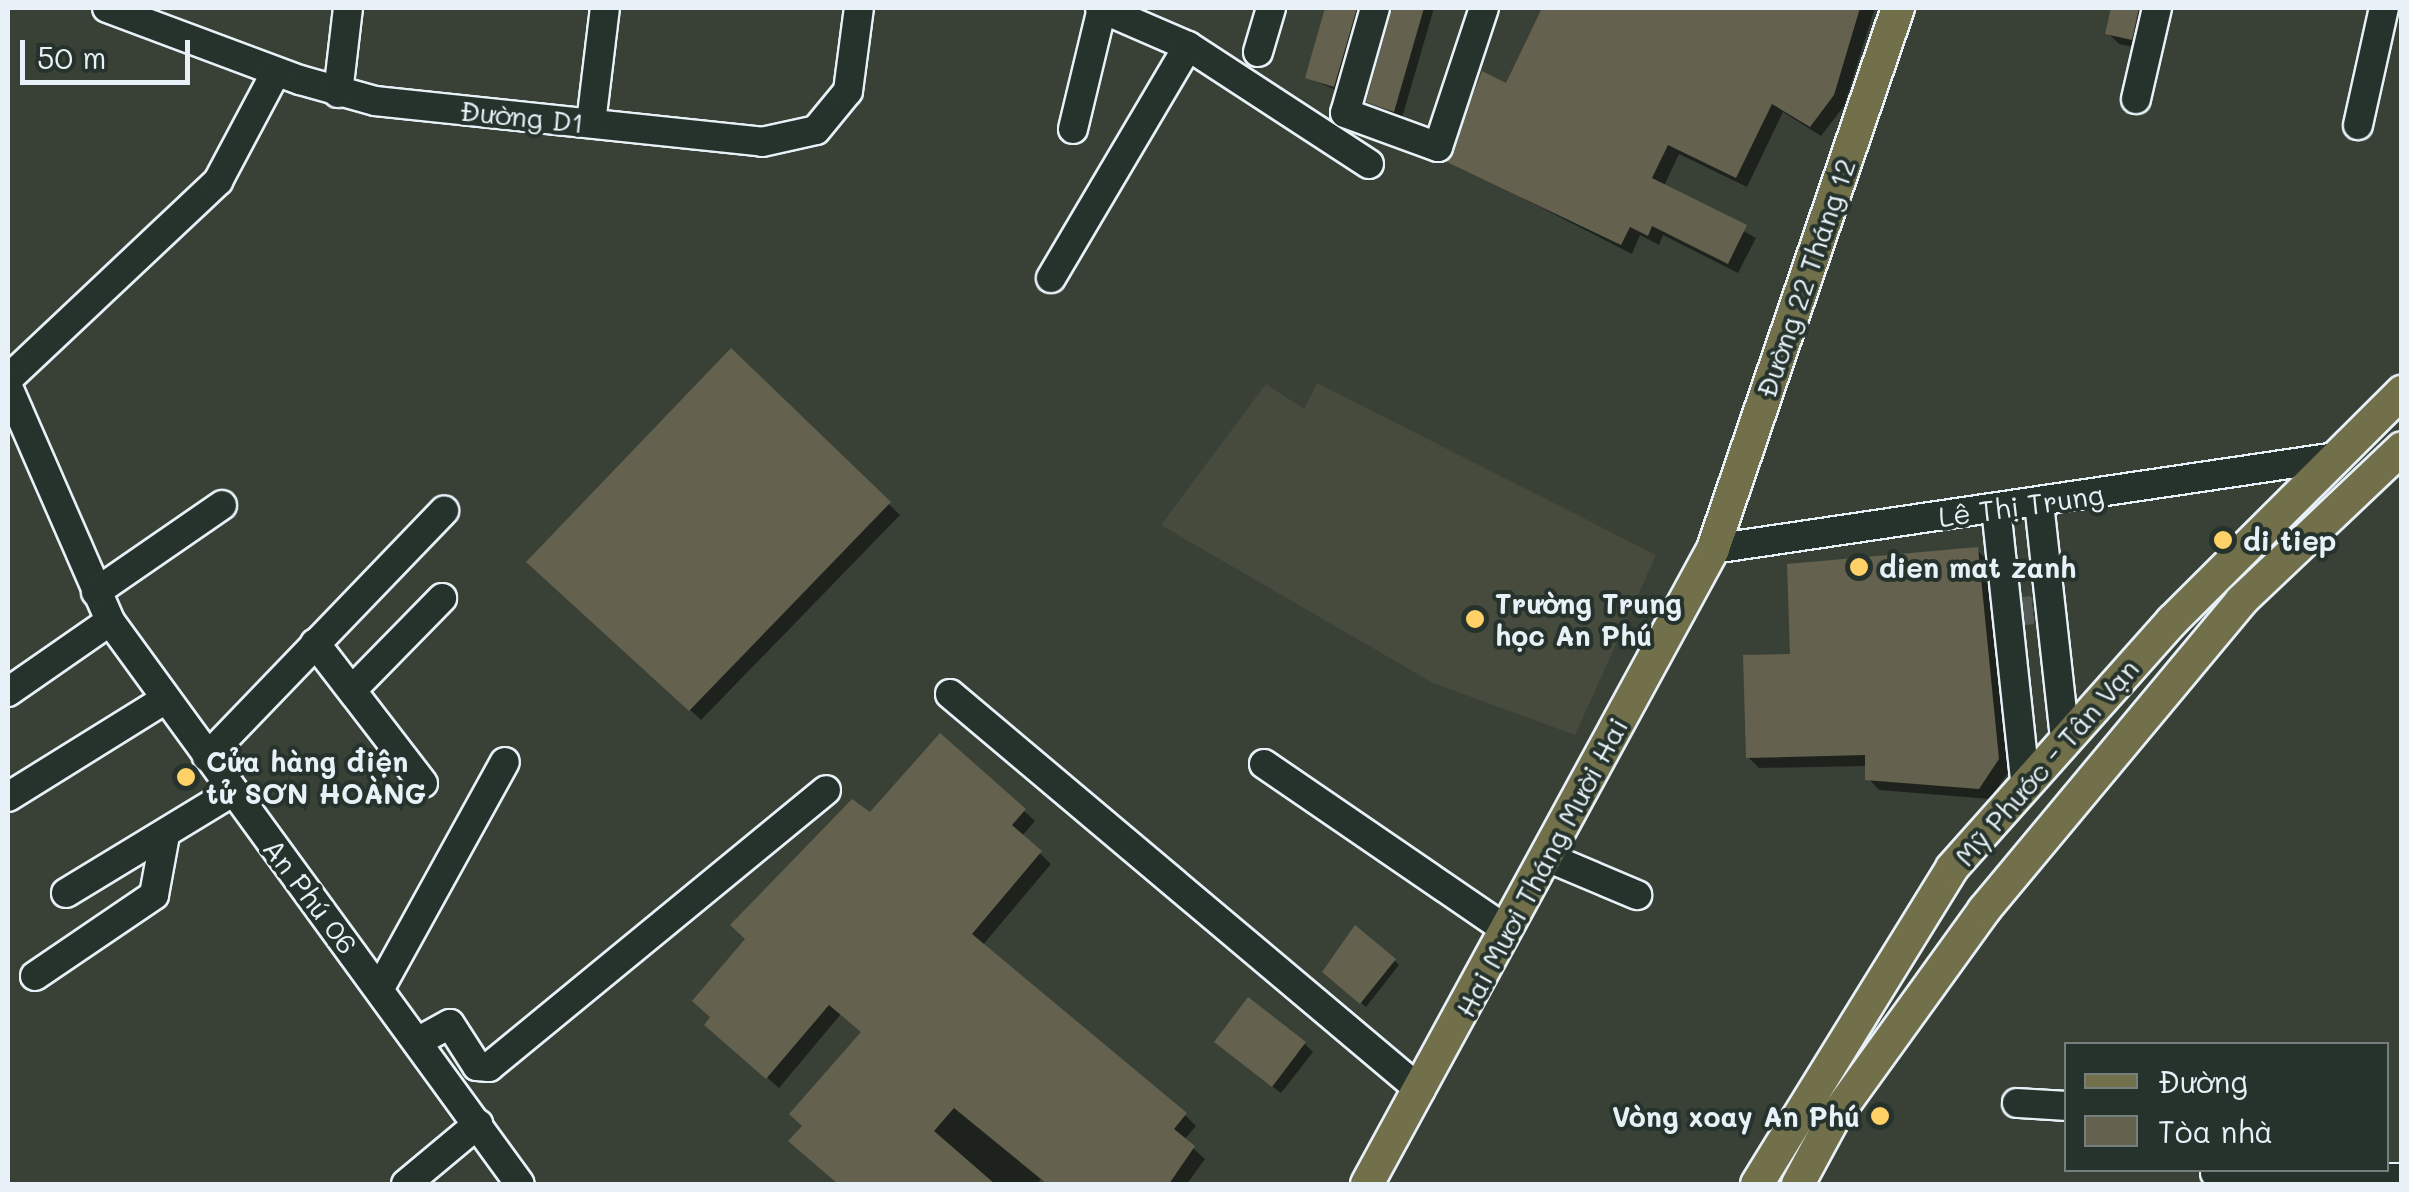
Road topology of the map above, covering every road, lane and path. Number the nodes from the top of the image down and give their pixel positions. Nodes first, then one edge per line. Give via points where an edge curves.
1 (107, 8) edge
2 (348, 8) edge
3 (605, 8) edge
4 (860, 8) edge
5 (1101, 8) edge
6 (1271, 8) edge
7 (1375, 8) edge
8 (1484, 8) edge
9 (1898, 8) edge
10 (2156, 8) edge
11 (2384, 8) edge
12 (1164, 20) edge
13 (1188, 46) junction
14 (1258, 52) dead end
15 (276, 72) junction
16 (338, 93) junction
17 (2136, 98) dead end
18 (591, 123) junction
19 (2358, 125) dead end
20 (1074, 129) dead end
21 (1369, 164) dead end
22 (1051, 278) dead end
23 (8, 379) edge
24 (8, 387) edge
25 (2402, 392) edge
26 (2401, 449) edge
27 (2329, 458) junction
28 (2039, 503) junction
29 (222, 506) dead end
30 (1996, 508) junction
31 (444, 511) dead end
32 (1712, 549) junction
33 (96, 592) junction
34 (442, 598) dead end
35 (110, 622) junction
36 (315, 642) junction
37 (354, 688) junction
38 (8, 692) edge
39 (950, 694) dead end
40 (164, 700) junction
41 (2064, 736) junction
42 (207, 757) junction
43 (505, 762) dead end
44 (1264, 764) dead end
45 (2025, 779) junction
46 (423, 783) dead end
47 (826, 790) dead end
48 (232, 792) junction
49 (8, 797) edge
50 (166, 835) junction
51 (1547, 858) junction
52 (66, 893) dead end
53 (1637, 895) dead end
54 (1506, 930) junction
55 (35, 976) dead end
56 (380, 988) junction
57 (419, 1040) junction
58 (1420, 1090) junction
59 (2017, 1103) dead end
60 (2064, 1106) edge
61 (478, 1124) junction
62 (2215, 1176) edge
63 (2402, 1178) edge
64 (406, 1184) edge
65 (520, 1184) edge
66 (1368, 1184) edge
67 (1757, 1184) edge
68 (1798, 1184) edge

1 - 15 street, Đường D1
2 - 16 street
3 - 18 street
4 - 18 street, Đường D1 via 848,90 816,130 762,142
5 - 12 street
5 - 20 street
6 - 14 street
7 - 8 street via 1344,113 1438,146
9 - 32 main road, Đường 22 Tháng 12
10 - 17 street
11 - 19 street
12 - 13 street
13 - 21 street
13 - 22 street
15 - 16 street, Đường D1
15 - 23 street via 218,181
16 - 18 street, Đường D1
24 - 33 street, An Phú 06
25 - 27 main road, Mỹ Phước - Tân Vạn
26 - 27 main road
26 - 68 main road, Mỹ Phước - Tân Vạn via 2241,601 1996,895 1832,1121
27 - 28 street, Lê Thị Trung
27 - 41 main road, Mỹ Phước - Tân Vạn
28 - 30 street, Lê Thị Trung
28 - 41 street
29 - 33 street
30 - 32 street, Lê Thị Trung
30 - 45 street
31 - 36 street
32 - 51 main road, Hai Mươi Tháng Mười Hai
33 - 35 street, An Phú 06
34 - 37 street
35 - 38 street
35 - 40 street, An Phú 06
36 - 37 street
36 - 42 street
37 - 46 street
39 - 58 street
40 - 42 street, An Phú 06
40 - 49 street
41 - 45 main road, Mỹ Phước - Tân Vạn
42 - 48 street, An Phú 06
43 - 56 street
44 - 54 street
45 - 67 main road, Mỹ Phước - Tân Vạn via 1952,868
47 - 57 street via 490,1067 477,1066 450,1024
48 - 50 street
48 - 56 street, An Phú 06
50 - 52 street
50 - 55 street via 154,895
51 - 53 street
51 - 54 main road, Hai Mươi Tháng Mười Hai
54 - 58 main road, Hai Mươi Tháng Mười Hai
56 - 57 street, An Phú 06
57 - 61 street, An Phú 06
58 - 66 main road, Hai Mươi Tháng Mười Hai
59 - 60 street
61 - 64 street
61 - 65 street, An Phú 06
62 - 63 street

